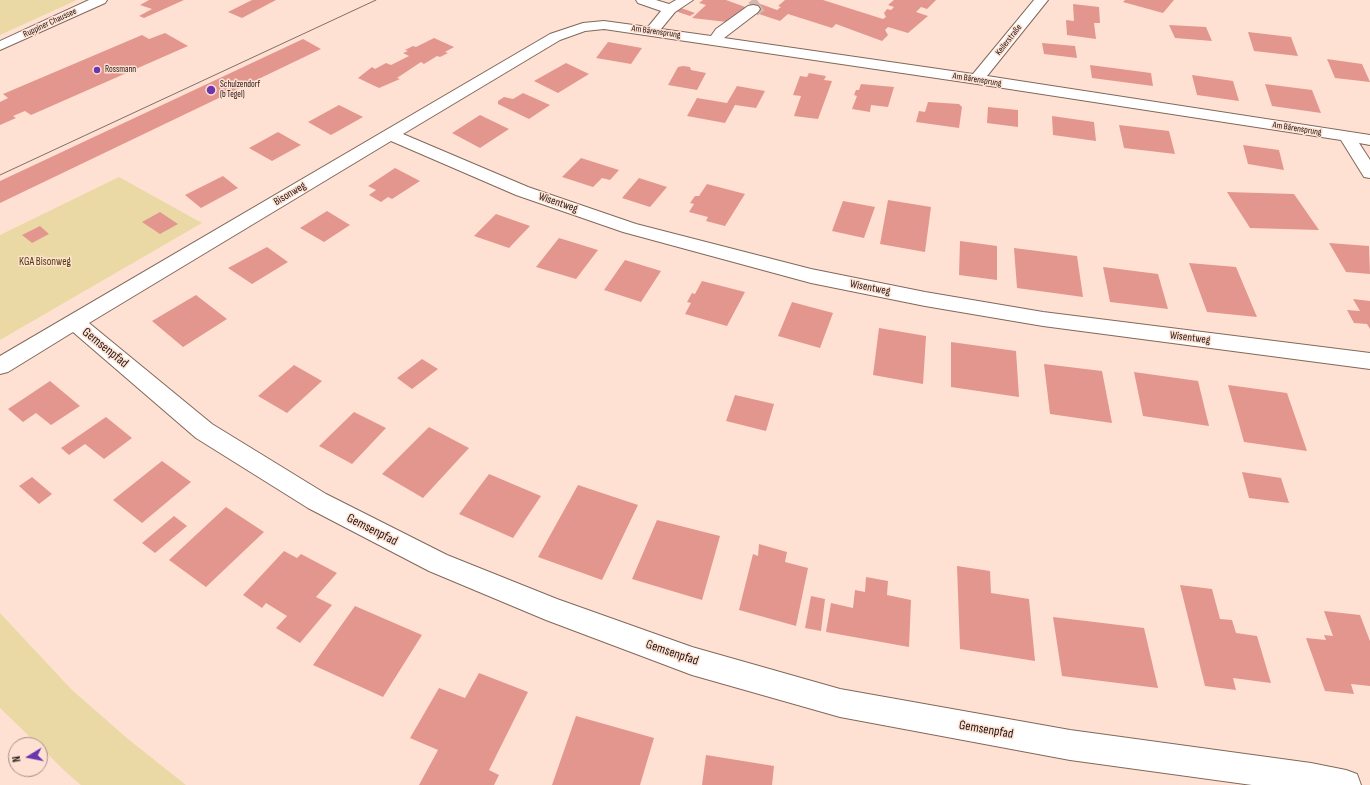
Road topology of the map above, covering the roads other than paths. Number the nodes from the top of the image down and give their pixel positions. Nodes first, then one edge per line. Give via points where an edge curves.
1 (100, 0) edge
2 (643, 0) edge
3 (686, 0) edge
4 (1041, 0) edge
5 (759, 4) tunnel mouth
6 (670, 9) junction
7 (583, 27) joint
8 (651, 32) junction
9 (715, 41) junction
10 (0, 46) edge
11 (977, 80) junction
12 (390, 135) junction
13 (1346, 137) junction
14 (1370, 140) edge
15 (1370, 173) edge
16 (73, 322) junction
17 (1370, 361) edge
18 (0, 366) edge
19 (1346, 785) edge

1 - 10 street, Ruppiner Chaussee
2 - 6 street
3 - 6 street
4 - 11 street, Keilerstraße
5 - 9 street via 721,32
6 - 8 street
7 - 8 street, Am Bärensprung via 604,25
7 - 12 street, Bisonweg via 555,37
8 - 9 street, Am Bärensprung
9 - 11 street, Am Bärensprung
11 - 13 street, Am Bärensprung
12 - 16 street, Bisonweg
12 - 17 street, Wisentweg via 522,191 630,228 811,276 1044,319
13 - 14 street, Am Bärensprung
13 - 15 street
16 - 18 street, Bisonweg
16 - 19 street, Gemsenpfad via 204,431 317,501 438,563 555,611 692,661 840,703 1077,746

